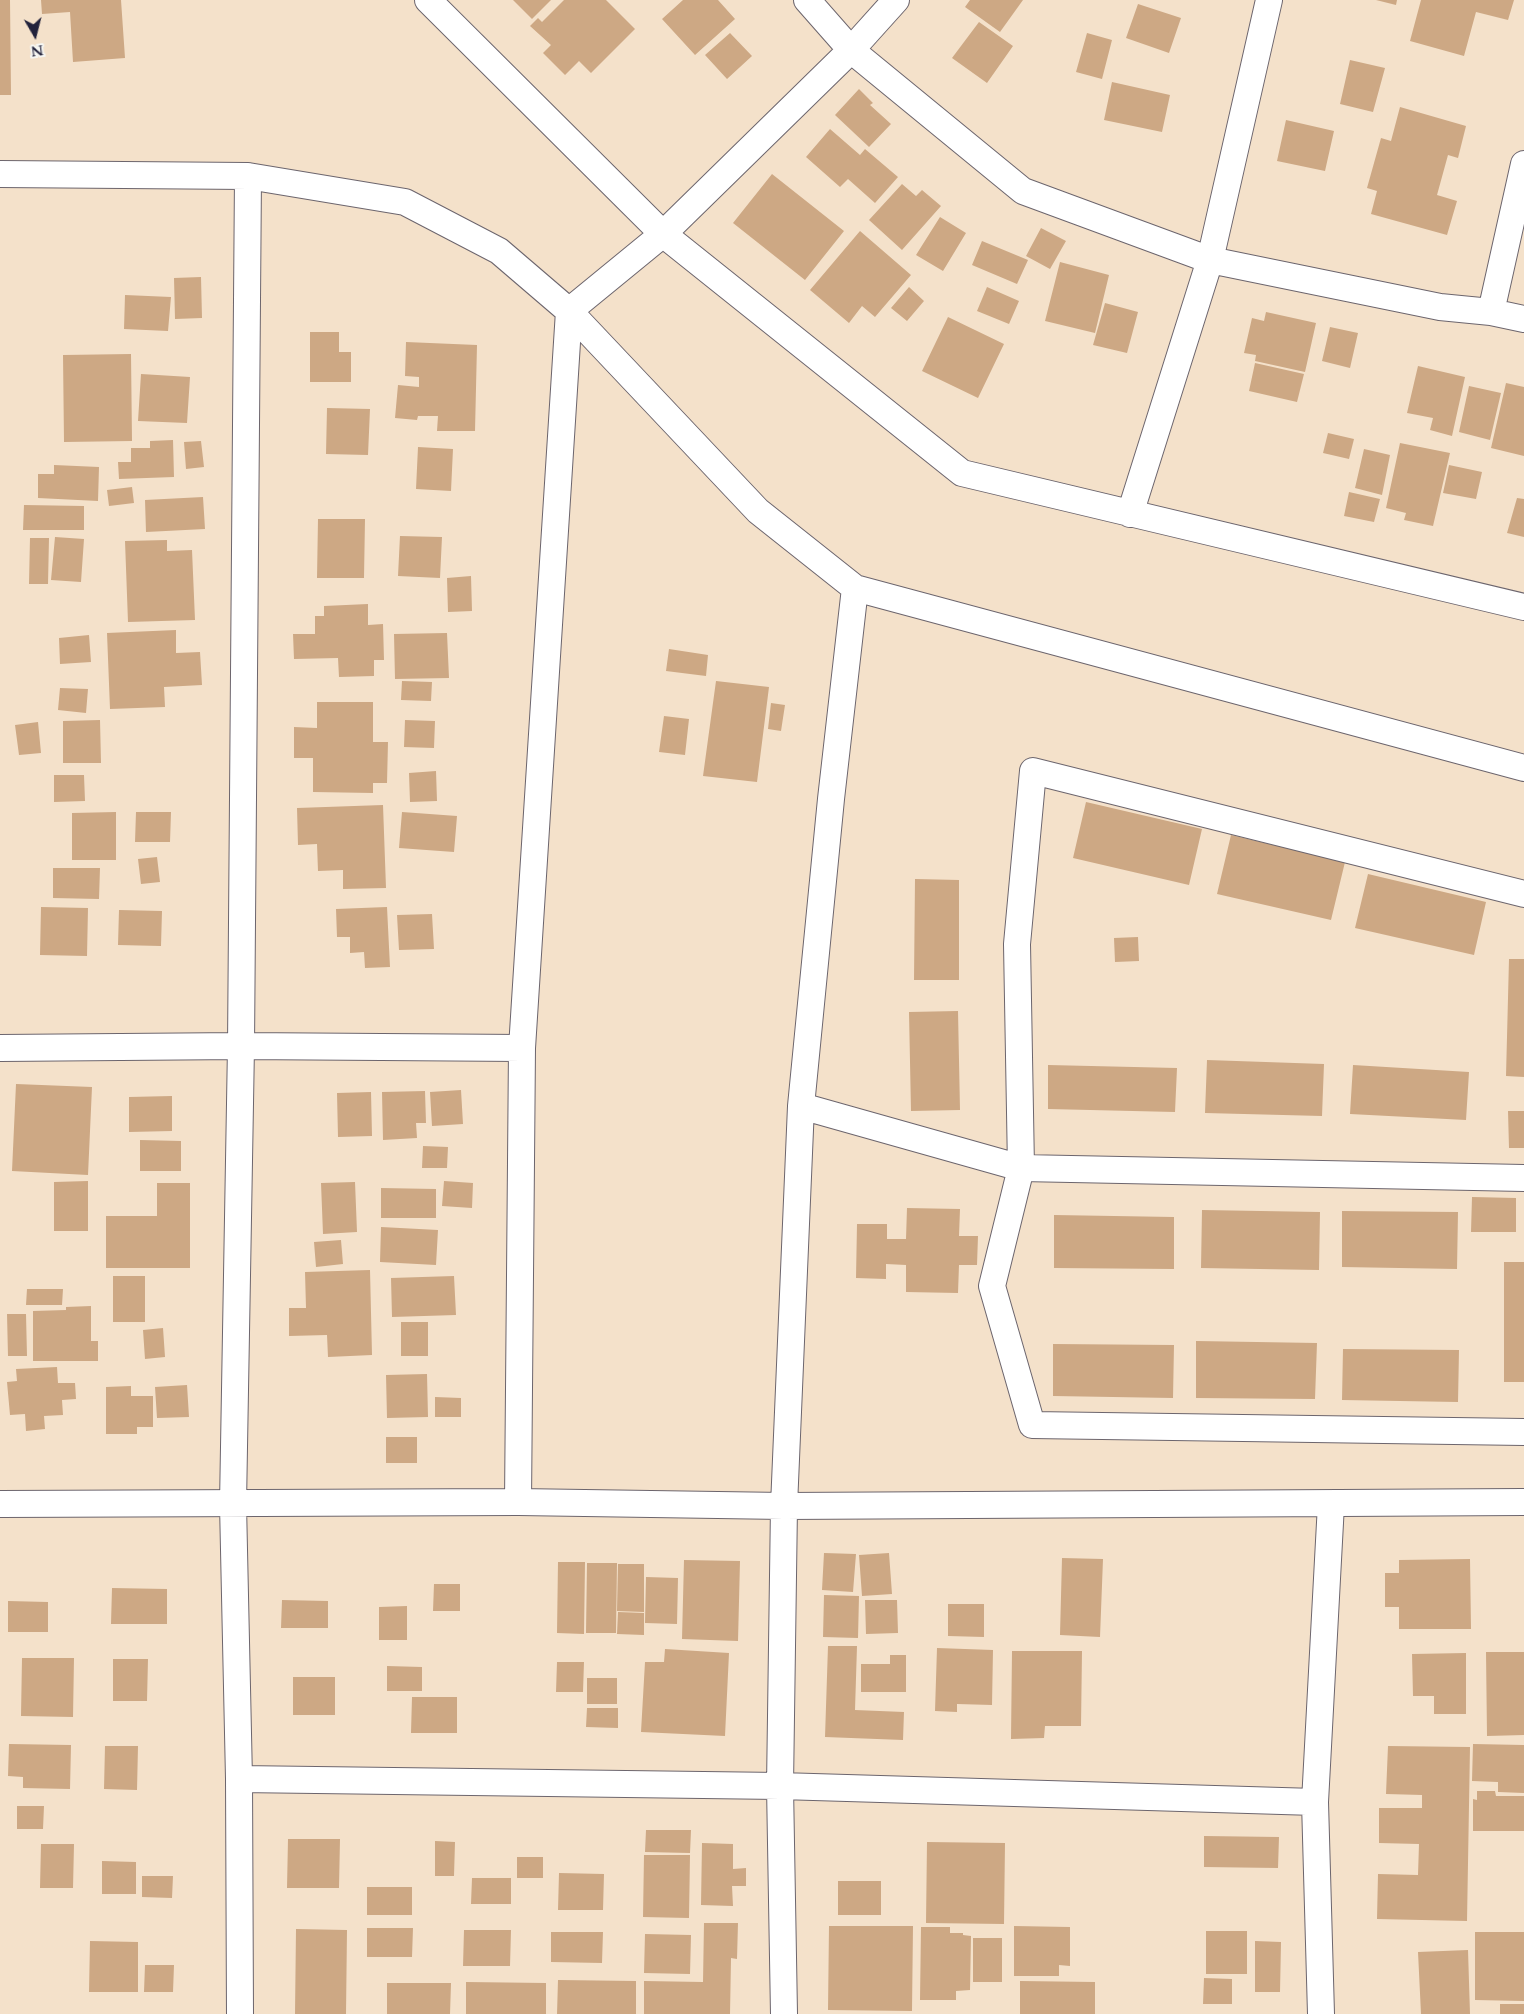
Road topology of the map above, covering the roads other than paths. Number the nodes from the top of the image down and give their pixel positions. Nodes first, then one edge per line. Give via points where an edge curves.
1 (428, 0) edge
2 (807, 0) edge
3 (896, 0) edge
4 (1269, 0) edge
5 (851, 50) junction
6 (1524, 164) edge
7 (0, 174) edge
8 (248, 176) junction
9 (663, 234) junction
10 (1210, 260) junction
11 (569, 311) junction
12 (1490, 312) junction
13 (1524, 319) edge
14 (1130, 514) junction
15 (855, 588) junction
16 (1524, 607) edge
17 (1524, 768) edge
18 (1524, 894) edge
19 (241, 1046) junction
20 (0, 1048) edge
21 (522, 1048) junction
22 (800, 1106) junction
23 (1021, 1168) junction
24 (1524, 1178) edge
25 (1524, 1432) edge
26 (518, 1502) junction
27 (1524, 1502) edge
28 (0, 1504) edge
29 (233, 1504) junction
30 (1331, 1504) junction
31 (784, 1506) junction
32 (240, 1779) junction
33 (780, 1786) junction
34 (1315, 1802) junction
35 (240, 2014) edge
36 (784, 2014) edge
37 (1321, 2014) edge

1 - 9 street
2 - 5 street
3 - 5 street
4 - 10 street
5 - 9 street
5 - 10 street via 1023,191
6 - 12 street
7 - 8 street
8 - 11 street via 406,202 500,252
8 - 19 street
9 - 11 street
9 - 14 street via 962,474
10 - 12 street via 1440,307
10 - 14 street
11 - 15 street via 758,511
11 - 21 street
12 - 13 street
14 - 16 street
15 - 17 street
15 - 22 street
18 - 23 street via 1033,771 1017,944
19 - 20 street
19 - 21 street
19 - 29 street
21 - 26 street
22 - 23 street
22 - 31 street
23 - 24 street
23 - 25 street via 992,1286 1032,1425
26 - 29 street
26 - 31 street
27 - 30 street
28 - 29 street
29 - 32 street
30 - 31 street
30 - 34 street
31 - 33 street
32 - 33 street
32 - 35 street
33 - 34 street
33 - 36 street
34 - 37 street

